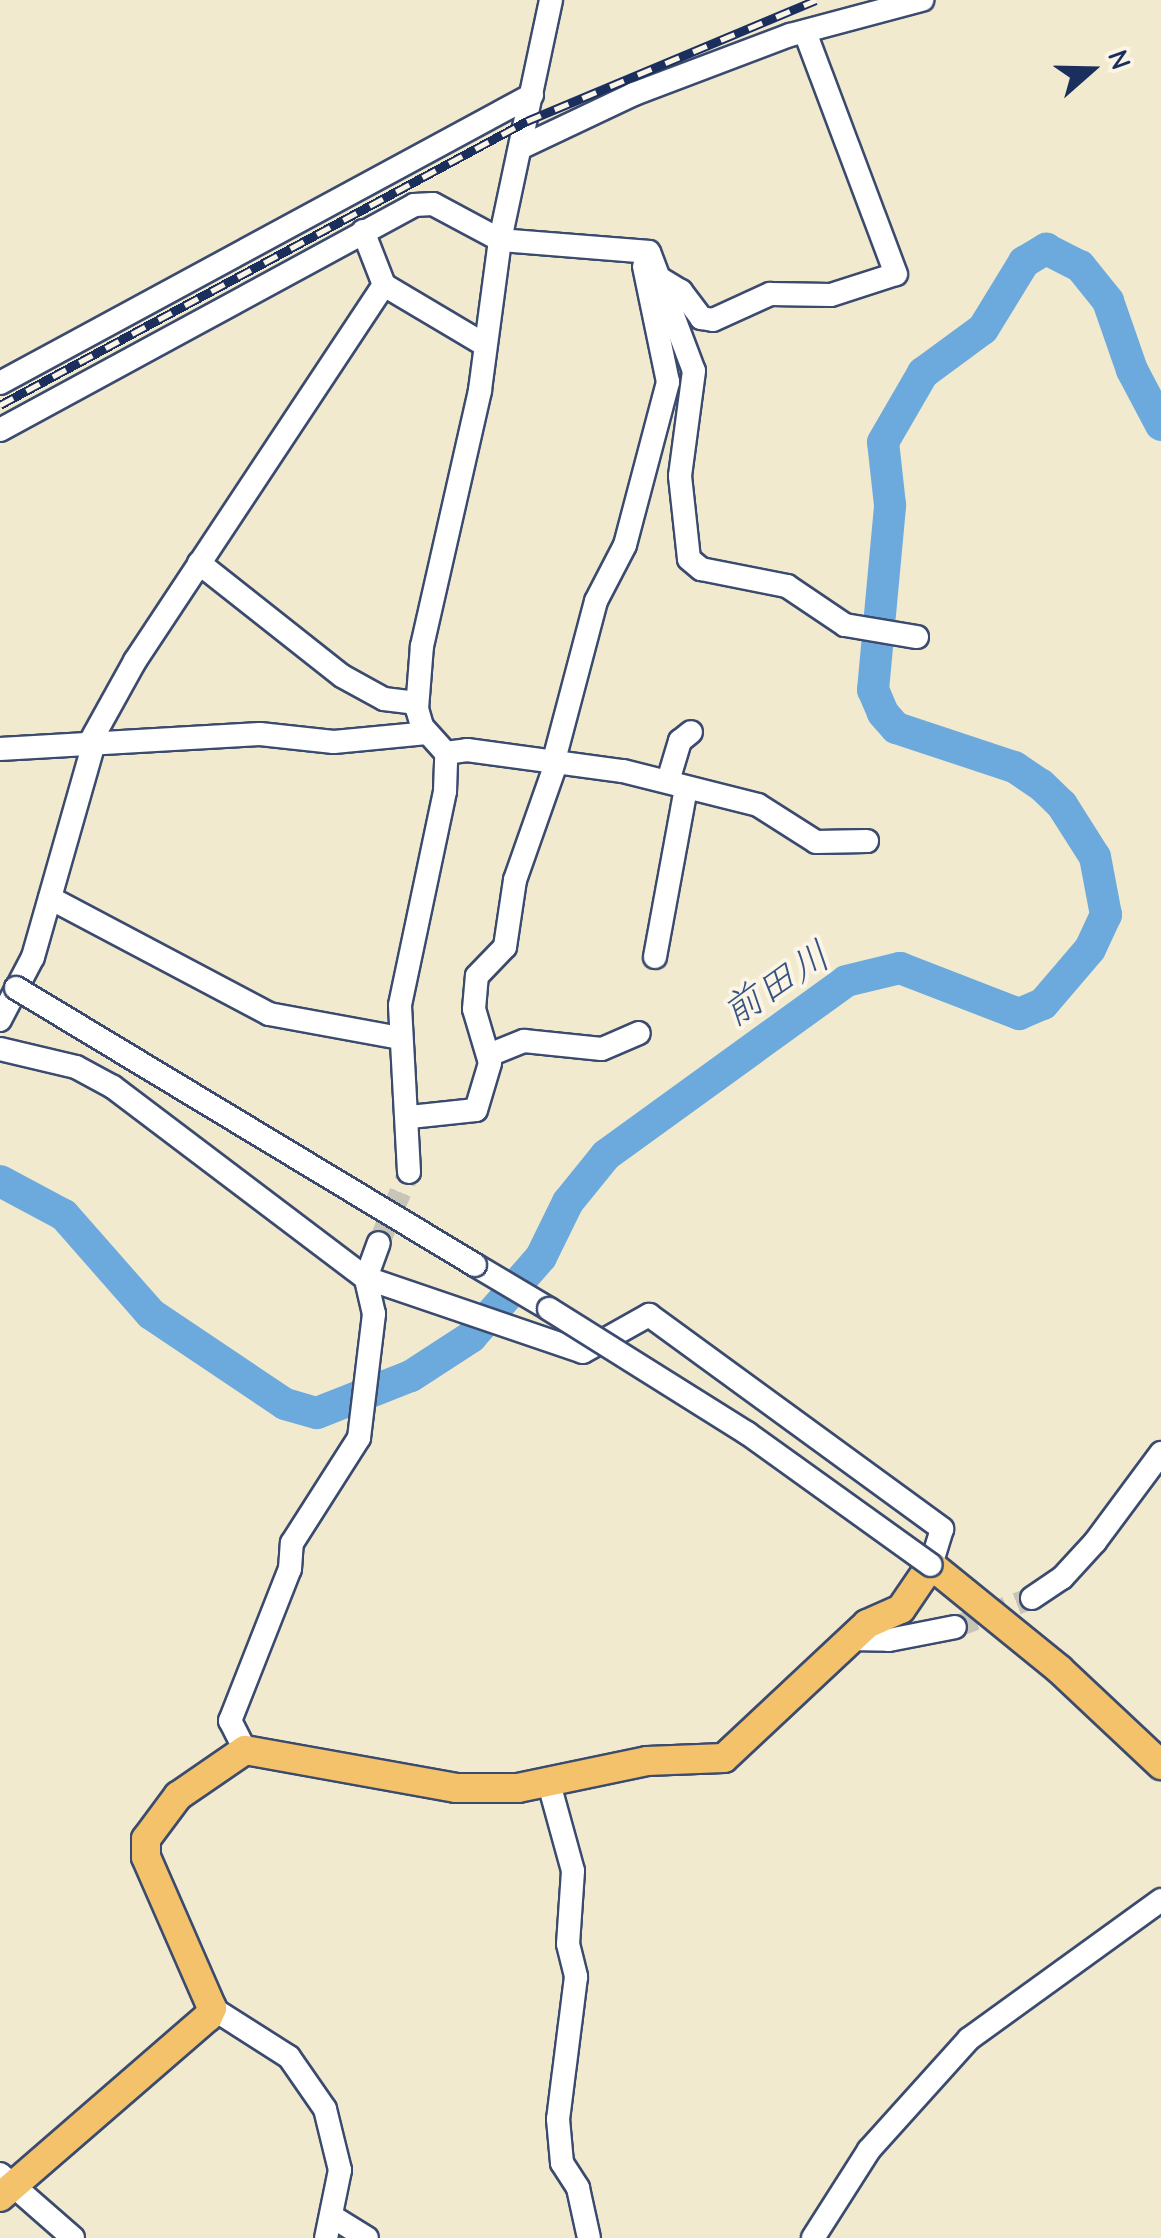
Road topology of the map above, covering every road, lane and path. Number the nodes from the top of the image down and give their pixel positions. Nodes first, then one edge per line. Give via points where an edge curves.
1 (551, 0) edge
2 (922, 0) edge
3 (805, 32) junction
4 (532, 96) junction
5 (522, 148) junction
6 (363, 231) junction
7 (500, 240) junction
8 (642, 251) junction
9 (659, 278) junction
10 (384, 286) junction
11 (485, 345) junction
12 (0, 383) edge
13 (0, 430) edge
14 (199, 563) junction
15 (908, 635) dead end
16 (417, 702) junction
17 (427, 732) junction
18 (691, 732) dead end
19 (92, 743) junction
20 (0, 749) edge
21 (446, 753) junction
22 (556, 761) junction
23 (677, 784) junction
24 (868, 841) dead end
25 (50, 898) junction
26 (655, 957) dead end
27 (8, 984) edge
28 (0, 1020) edge
29 (640, 1033) dead end
30 (400, 1038) junction
31 (0, 1048) edge
32 (489, 1055) junction
33 (410, 1117) junction
34 (409, 1172) tunnel mouth
35 (379, 1242) tunnel mouth
36 (366, 1278) junction
37 (1161, 1452) edge
38 (931, 1565) junction
39 (1032, 1598) tunnel mouth
40 (956, 1627) tunnel mouth
41 (850, 1639) junction
42 (245, 1750) junction
43 (1161, 1765) edge
44 (548, 1780) junction
45 (1161, 1900) edge
46 (212, 2008) junction
47 (4, 2188) edge
48 (330, 2228) edge
49 (73, 2238) edge
50 (367, 2238) edge
51 (589, 2238) edge
52 (813, 2238) edge

1 - 4 street
2 - 3 street
3 - 5 street via 634,94
3 - 9 street via 896,274 831,295 770,294 714,320 702,318 682,290
4 - 5 street
4 - 12 street
5 - 7 street
6 - 7 street via 426,202
6 - 10 street
6 - 13 street
7 - 8 street
7 - 11 street
8 - 9 street via 649,252
8 - 22 street via 668,382 625,545 596,601
9 - 15 street via 694,371 680,476 688,559 700,569 787,586 845,624
10 - 11 street
10 - 14 street
11 - 16 street via 422,646
14 - 16 street via 342,676 384,698
14 - 19 street
16 - 17 street
17 - 19 street via 334,742 260,734
17 - 21 street
18 - 23 street via 680,741
19 - 20 street
19 - 25 street
21 - 22 street
21 - 30 street via 445,791 402,983
22 - 23 street
22 - 32 street via 515,880 506,947 477,976 474,1009
23 - 24 street via 779,813 816,842
23 - 26 street
25 - 27 street
25 - 30 street via 269,1014
27 - 28 street
27 - 38 street, bridge via 747,1433
29 - 32 street via 602,1048 524,1041
30 - 33 street
31 - 36 street via 76,1067 113,1087
32 - 33 street via 476,1110
33 - 34 street
35 - 36 street
36 - 38 street via 583,1352 649,1315 942,1529
36 - 42 street via 372,1335 360,1438 292,1543 290,1569 230,1721
37 - 39 street via 1084,1554
38 - 41 main road via 901,1610 876,1617
38 - 43 main road via 1060,1670
40 - 41 street via 890,1640
41 - 44 main road via 724,1758 648,1761
42 - 44 main road via 294,1754 412,1785 518,1788
42 - 46 main road via 167,1806 145,1849
44 - 51 street via 574,1872 568,1944 576,1977 562,2163 578,2188
45 - 52 street via 1014,2001 958,2050 869,2150
46 - 47 main road via 198,2030
46 - 48 street via 275,2046 314,2088 338,2150
47 - 49 street
48 - 50 street

